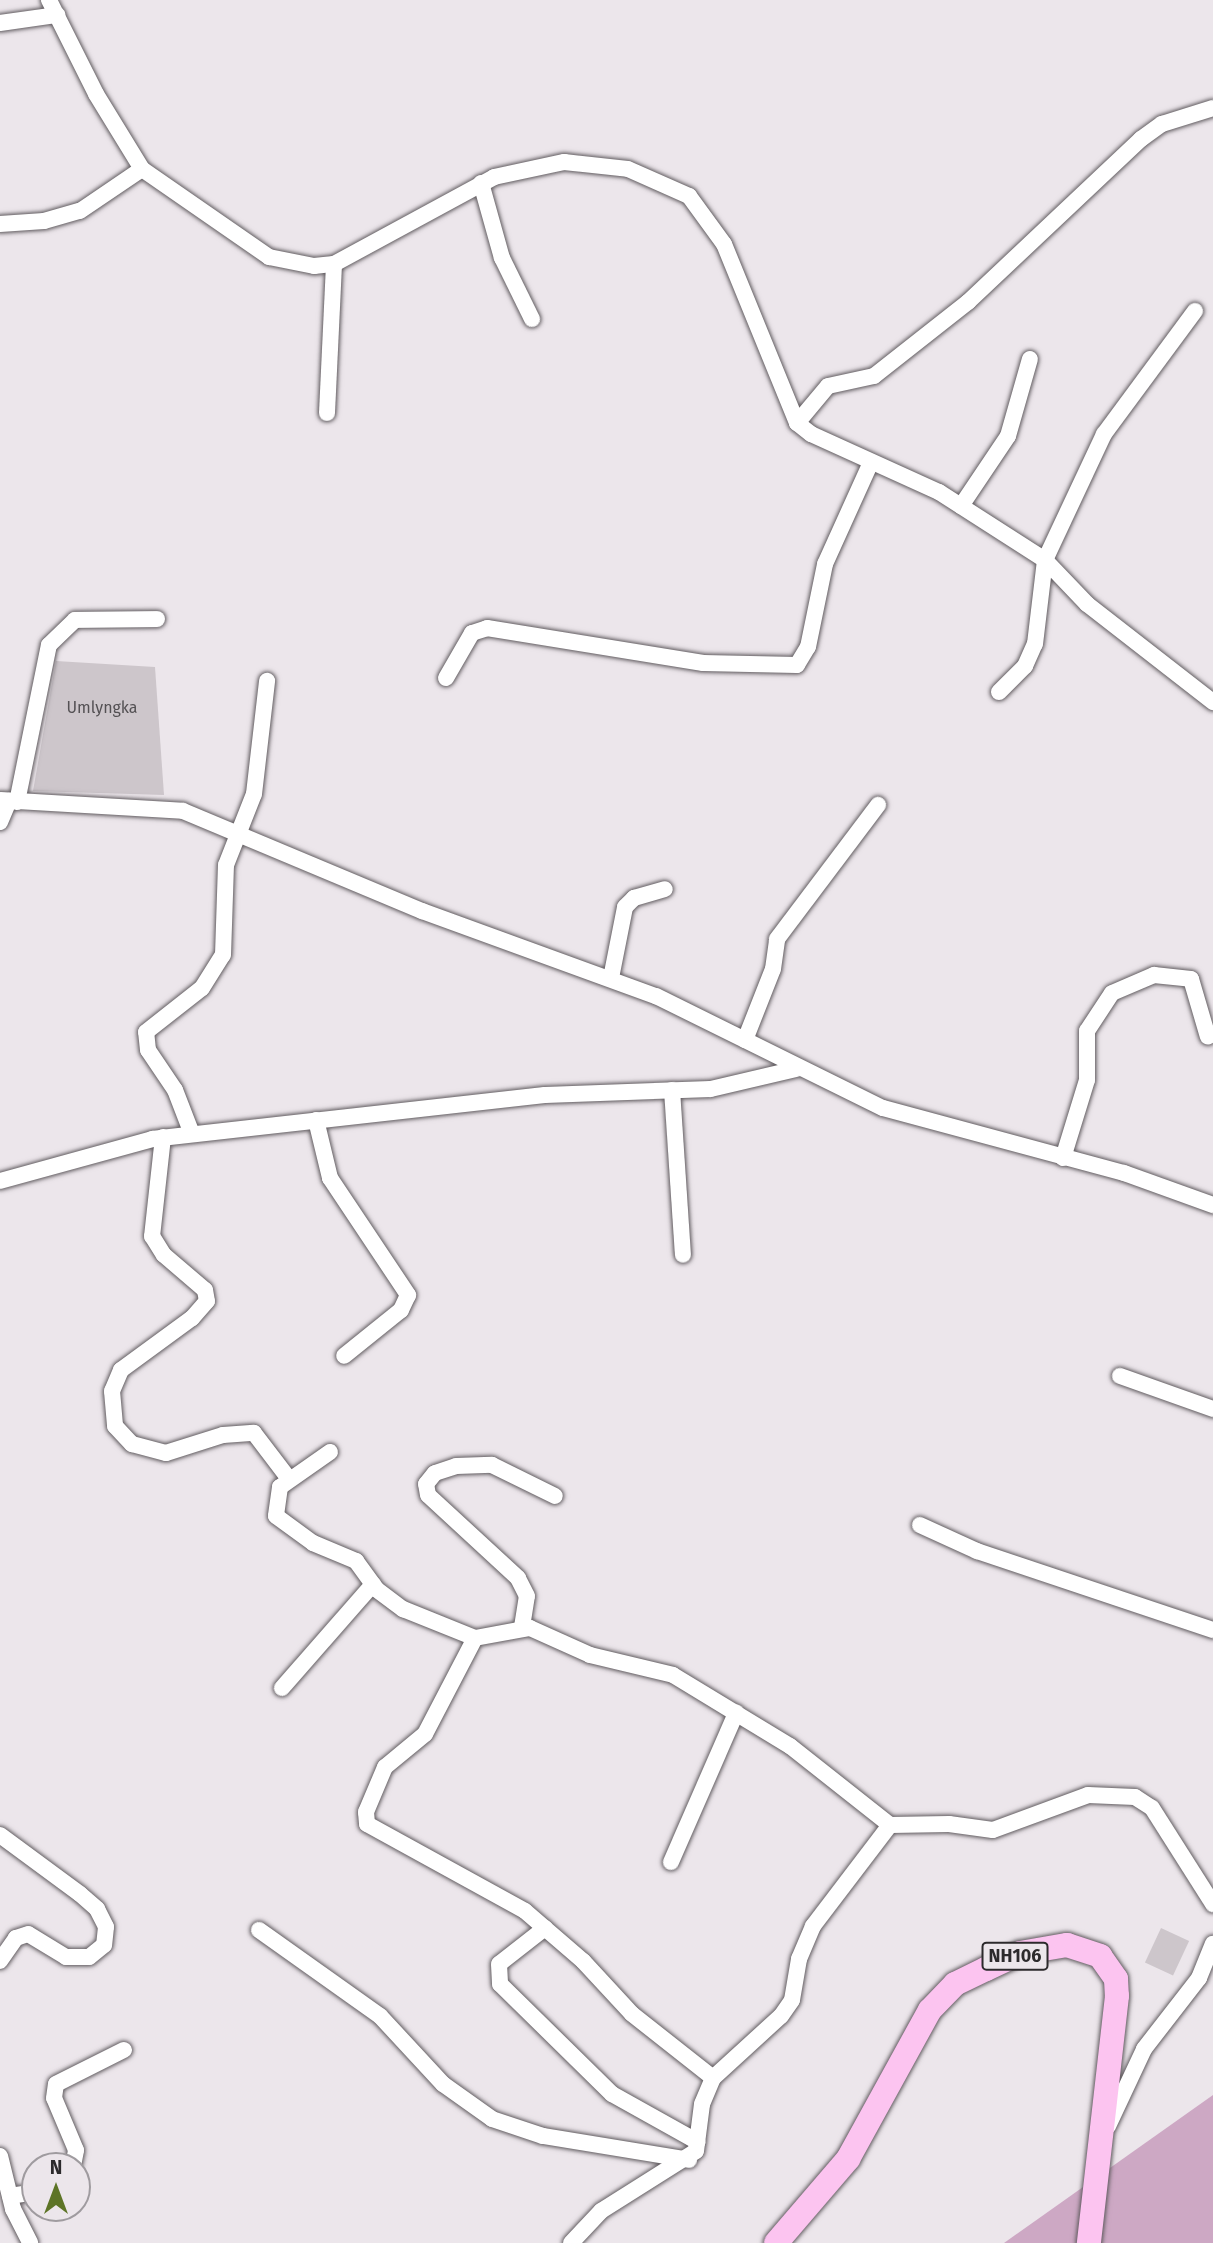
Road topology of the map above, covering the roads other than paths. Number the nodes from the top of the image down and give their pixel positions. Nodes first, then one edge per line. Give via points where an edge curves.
1 (53, 7) edge
2 (0, 23) edge
3 (1213, 108) edge
4 (142, 169) junction
5 (481, 183) junction
6 (0, 224) edge
7 (334, 264) junction
8 (1195, 311) dead end
9 (532, 319) dead end
10 (1030, 359) dead end
11 (327, 413) dead end
12 (797, 423) junction
13 (871, 462) junction
14 (961, 506) junction
15 (1045, 560) junction
16 (157, 619) dead end
17 (446, 678) dead end
18 (267, 681) dead end
19 (999, 692) dead end
20 (1213, 702) edge
21 (9, 801) edge
22 (878, 805) dead end
23 (0, 822) edge
24 (240, 835) junction
25 (665, 889) dead end
26 (611, 978) junction
27 (1208, 1037) dead end
28 (745, 1040) junction
29 (796, 1069) junction
30 (672, 1090) junction
31 (316, 1120) junction
32 (192, 1134) junction
33 (163, 1137) junction
34 (1063, 1158) junction
35 (0, 1181) edge
36 (1213, 1205) edge
37 (683, 1255) dead end
38 (344, 1356) dead end
39 (1120, 1376) dead end
40 (1213, 1409) edge
41 (331, 1452) dead end
42 (289, 1479) junction
43 (555, 1496) dead end
44 (920, 1525) dead end
45 (373, 1584) junction
46 (522, 1627) junction
47 (1213, 1630) edge
48 (475, 1638) junction
49 (282, 1688) dead end
50 (736, 1713) junction
51 (890, 1825) junction
52 (0, 1835) edge
53 (671, 1862) dead end
54 (1213, 1904) edge
55 (545, 1928) junction
56 (258, 1930) dead end
57 (1213, 1944) edge
58 (0, 1961) edge
59 (1206, 1974) edge
60 (124, 2050) dead end
61 (713, 2078) junction
62 (1104, 2135) junction
63 (698, 2142) junction
64 (76, 2152) edge
65 (0, 2156) edge
66 (689, 2160) junction
67 (21, 2198) edge
68 (11, 2202) junction
69 (0, 2220) edge
70 (30, 2243) edge
71 (571, 2243) edge
72 (776, 2243) edge
73 (1089, 2243) edge

1 - 2 street
1 - 4 street via 96,94
3 - 12 street via 1161,124 1141,139 968,302 874,376 828,386
4 - 6 street via 80,211 44,221
4 - 7 street via 269,257 314,266
5 - 7 street
5 - 9 street via 502,258
5 - 12 street via 564,162 628,170 689,196 724,244
7 - 11 street
8 - 15 street via 1104,433
10 - 14 street via 1008,436
12 - 13 street
13 - 14 street
13 - 17 street via 825,564 808,646 797,665 704,663 487,628 472,633
14 - 15 street
15 - 19 street via 1035,644 1025,666
15 - 20 street via 1087,604
16 - 21 street via 75,620 49,645
18 - 24 street via 254,794
21 - 23 street
21 - 24 street via 166,808
22 - 28 street via 777,939 773,969
24 - 26 street via 422,911
24 - 32 street via 226,865 225,939 218,967 202,988 146,1032 148,1050 175,1090
25 - 26 street via 634,898 625,907
26 - 28 street
27 - 34 street via 1191,979 1154,975 1112,993 1087,1031 1087,1080
28 - 29 street
29 - 30 street via 739,1085
29 - 34 street via 883,1108
30 - 31 street via 545,1095
30 - 37 street
31 - 32 street
31 - 38 street via 330,1178 408,1295 401,1310
32 - 33 street
33 - 35 street
33 - 42 street via 152,1236 164,1255 205,1290 207,1301 192,1318 121,1370 112,1391 115,1426 132,1444 166,1453 223,1435 254,1433
34 - 36 street
39 - 40 street
41 - 42 street
42 - 45 street via 274,1504 282,1525 356,1561
43 - 46 street via 492,1465 456,1466 435,1473 426,1484 428,1495 518,1578 527,1596
44 - 47 street via 977,1551
45 - 48 street via 403,1609
45 - 49 street
46 - 48 street
46 - 50 street via 590,1655 659,1669
48 - 55 street via 425,1734 385,1767 366,1819 372,1829 525,1911
50 - 51 street via 790,1746
50 - 53 street
51 - 54 street via 949,1824 993,1830 1088,1794 1135,1797 1152,1808
51 - 61 street via 813,1926 799,1959 792,2000 781,2017
52 - 58 street via 45,1864 97,1909 106,1937 99,1952 76,1959 24,1934
55 - 61 street via 632,2014
55 - 63 street via 499,1964 500,1984 612,2094
56 - 66 street via 380,2017 443,2084 492,2119 543,2136
57 - 59 street
59 - 62 street via 1144,2049
60 - 64 street via 56,2084 54,2098
61 - 63 street via 702,2104
62 - 72 highway, NH106 via 1117,2025 1113,1972 1100,1956 1085,1948 1067,1945 1020,1953 955,1984 930,2010 848,2159
62 - 73 highway, NH106
63 - 66 street
65 - 68 street
66 - 71 street via 601,2211
67 - 68 street
68 - 69 street
68 - 70 street

